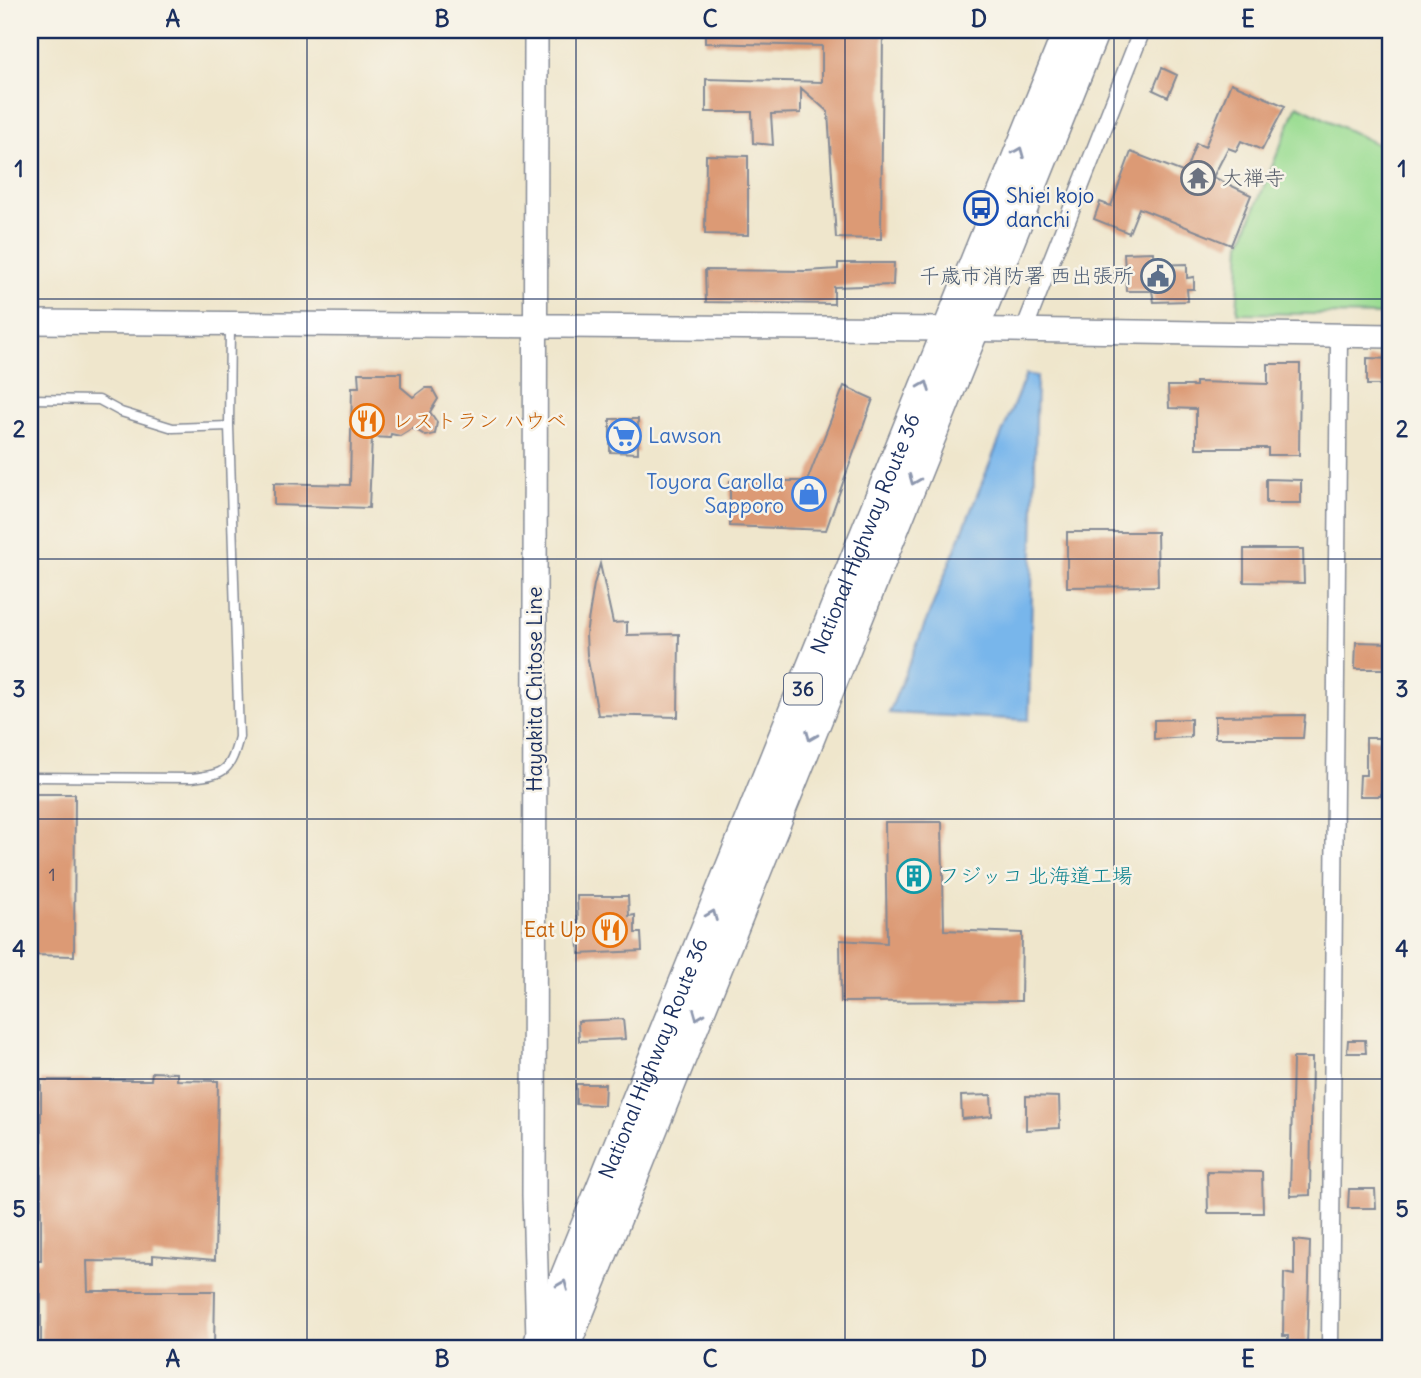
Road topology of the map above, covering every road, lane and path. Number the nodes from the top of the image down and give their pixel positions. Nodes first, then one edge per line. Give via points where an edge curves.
1 (536, 30) edge
2 (1069, 30) edge
3 (1094, 30) edge
4 (1142, 30) edge
5 (30, 322) edge
6 (230, 323) junction
7 (535, 326) junction
8 (961, 329) junction
9 (1024, 330) junction
10 (1391, 336) edge
11 (1339, 337) junction
12 (30, 399) edge
13 (229, 426) junction
14 (30, 776) edge
15 (545, 1347) edge
16 (1330, 1348) edge

1 - 7 street, Hayakita Chitose Line
8 -> 2 highway, National Highway Route 36 / 36
3 - 8 highway, National Highway Route 36 / 36
4 - 9 street
5 - 6 street
6 - 7 street
6 - 13 lane
7 - 8 street
7 - 15 street, Hayakita Chitose Line via 534,1195
8 - 9 street
8 - 15 highway, National Highway Route 36 / 36
9 - 11 street
10 - 11 street
11 - 16 street
12 - 13 lane via 99,400 173,428
13 - 14 lane via 239,737 232,763 215,775 192,778

